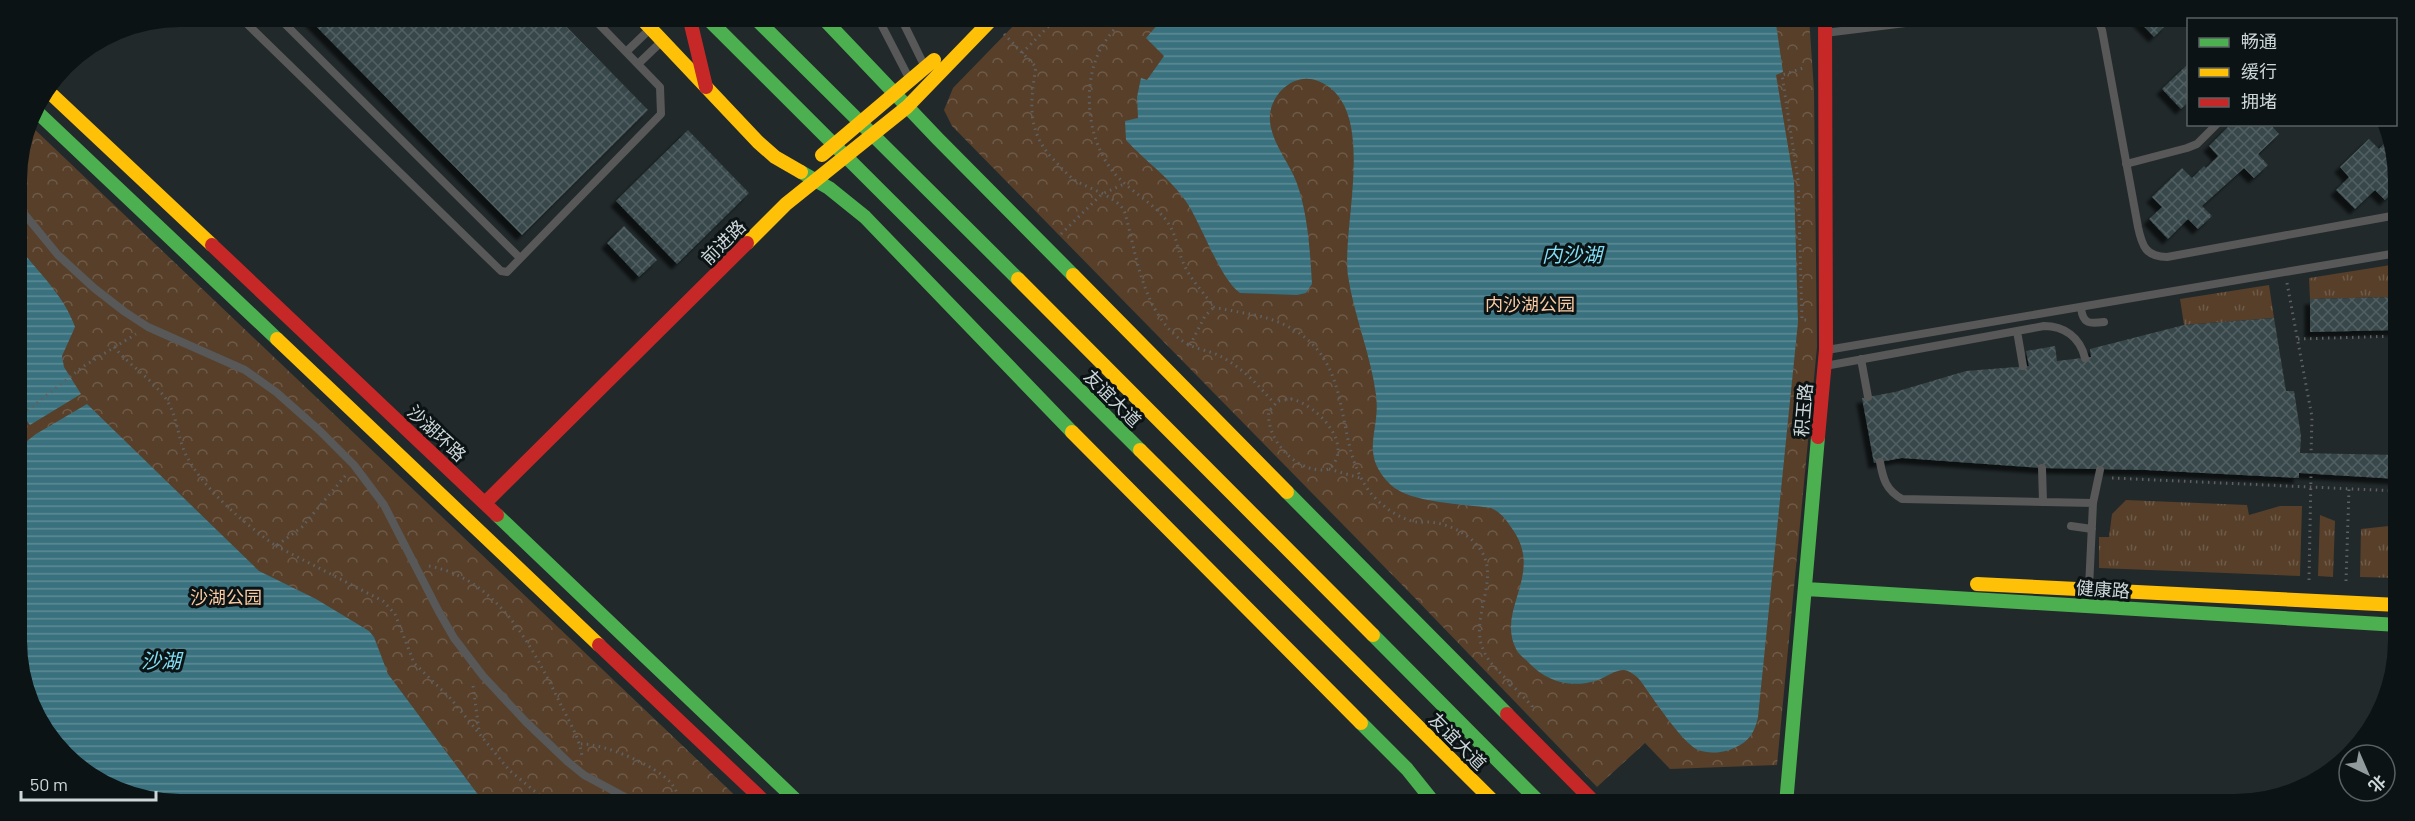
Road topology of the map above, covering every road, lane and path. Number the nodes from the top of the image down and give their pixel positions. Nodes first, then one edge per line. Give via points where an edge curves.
1 (250, 27) edge
2 (288, 27) edge
3 (602, 27) edge
4 (692, 27) edge
5 (716, 27) edge
6 (764, 27) edge
7 (831, 27) edge
8 (883, 27) edge
9 (900, 27) edge
10 (968, 27) edge
11 (984, 27) edge
12 (1048, 27) edge
13 (1117, 27) edge
14 (1825, 27) edge
15 (1869, 27) edge
16 (2101, 27) edge
17 (651, 28) joint
18 (1000, 31) dead end
19 (1825, 33) junction
20 (663, 41) junction
21 (626, 52) junction
22 (1022, 53) junction
23 (1825, 63) junction
24 (638, 64) junction
25 (926, 67) junction
26 (910, 81) junction
27 (706, 87) junction
28 (895, 94) junction
29 (53, 95) edge
30 (907, 107) junction
31 (42, 116) edge
32 (860, 124) junction
33 (2215, 126) edge
34 (871, 136) junction
35 (834, 145) junction
36 (846, 157) junction
37 (2126, 164) junction
38 (802, 172) junction
39 (814, 180) junction
40 (1124, 184) junction
41 (1102, 194) junction
42 (27, 217) edge
43 (2388, 217) edge
44 (1055, 240) dead end
45 (2388, 255) edge
46 (520, 258) junction
47 (2285, 272) junction
48 (1214, 306) junction
49 (2081, 308) junction
50 (1828, 320) junction
51 (2104, 322) dead end
52 (148, 327) junction
53 (2017, 331) junction
54 (2388, 336) edge
55 (2298, 339) junction
56 (1190, 345) junction
57 (114, 347) junction
58 (1826, 350) junction
59 (2085, 358) dead end
60 (1862, 359) junction
61 (1825, 366) junction
62 (2023, 366) dead end
63 (1868, 397) dead end
64 (1274, 403) junction
65 (27, 411) edge
66 (2311, 453) dead end
67 (1880, 462) dead end
68 (354, 465) junction
69 (2042, 468) dead end
70 (1329, 469) junction
71 (2099, 473) joint
72 (2311, 474) dead end
73 (1360, 478) junction
74 (2310, 487) junction
75 (2349, 489) junction
76 (2388, 491) edge
77 (480, 498) junction
78 (2043, 502) junction
79 (2093, 503) junction
80 (2071, 526) dead end
81 (2092, 529) junction
82 (276, 546) junction
83 (413, 563) junction
84 (2309, 580) dead end
85 (2346, 580) dead end
86 (1960, 583) dead end
87 (1806, 589) junction
88 (2089, 590) junction
89 (2388, 605) edge
90 (2388, 624) edge
91 (470, 661) junction
92 (1502, 693) dead end
93 (479, 731) junction
94 (580, 744) junction
95 (584, 775) junction
96 (1483, 791) junction
97 (538, 794) edge
98 (619, 794) edge
99 (677, 794) edge
100 (756, 794) edge
101 (790, 794) edge
102 (1428, 794) edge
103 (1485, 794) edge
104 (1486, 794) edge
105 (1531, 794) edge
106 (1586, 794) edge
107 (1787, 794) edge

1 - 46 lane via 501,271 507,272
2 - 46 lane
3 - 21 lane
4 - 27 main road
5 - 35 main road, 友谊大道
6 - 32 main road, 友谊大道
7 - 28 main road
8 - 26 lane
9 - 25 lane
10 - 25 main road, 前进路
11 - 30 main road, 前进路
12 - 22 path
13 - 40 path via 1095,60 1090,105 1097,144
14 - 19 main road, 积玉路
15 - 19 lane
16 - 37 lane
17 - 20 main road
17 - 21 lane
18 - 22 path
19 - 23 main road, 积玉路
20 - 24 lane
20 - 27 main road
21 - 24 lane
22 - 41 path via 1036,67 1031,113 1041,144 1068,175
23 - 50 main road, 积玉路
23 - 50 path via 1782,75 1798,180 1802,320
24 - 46 lane via 660,87 661,114
25 - 26 main road, 前进路
26 - 28 main road, 前进路
27 - 38 main road via 758,142
28 - 30 main road
28 - 32 main road, 前进路
29 - 77 main road, 沙湖环路
30 - 34 main road, 前进路
30 - 106 main road
31 - 100 main road
32 - 34 main road, 友谊大道
32 - 35 main road, 前进路
33 - 37 lane via 2197,144
34 - 36 main road, 前进路
34 - 105 main road, 友谊大道 via 1079,339
35 - 36 main road, 友谊大道
35 - 38 main road, 前进路
36 - 39 main road, 前进路
36 - 96 main road, 友谊大道
37 - 43 lane via 2142,244 2146,251 2159,257
38 - 39 main road
38 - 77 main road, 前进路
39 - 77 main road, 前进路
39 - 102 main road via 844,198 865,217
40 - 41 path
40 - 48 path via 1169,224 1186,268
41 - 44 path
41 - 56 path via 1116,201 1125,213 1144,287 1154,306 1175,334
42 - 52 lane via 58,255 94,288
45 - 47 lane
47 - 49 lane
47 - 55 path
48 - 56 path
48 - 73 path via 1275,320 1300,333 1319,352 1337,387
49 - 51 lane via 2086,322
49 - 58 lane
50 - 58 main road, 积玉路
52 - 57 path
52 - 68 lane via 245,370 298,411
53 - 59 lane via 2044,326 2063,329 2076,339
53 - 60 lane
53 - 62 lane
54 - 55 path
55 - 66 path via 2312,417
56 - 64 path via 1237,365
57 - 65 path
57 - 82 path via 167,400 193,467 252,529
58 - 61 main road, 积玉路
60 - 61 lane
60 - 63 lane
61 - 87 main road, 积玉路 via 1813,575
64 - 70 path via 1269,423 1286,453 1302,465
64 - 70 path via 1298,401 1326,423 1337,449 1336,460
67 - 78 lane via 1888,489 1902,499
68 - 82 path via 315,514
68 - 83 lane via 396,524
69 - 78 lane
70 - 73 path
71 - 74 path
71 - 79 lane
72 - 74 path
73 - 92 path via 1392,512 1412,521 1458,530 1483,554 1487,574 1480,642 1487,658 1511,684
74 - 75 path
74 - 84 path
75 - 76 path
75 - 85 path
77 - 101 main road, 沙湖环路
78 - 79 lane
79 - 81 lane
80 - 81 lane
81 - 88 lane
82 - 93 path via 391,608 414,663
83 - 91 lane
83 - 94 path via 457,574 496,602 524,636
86 - 88 main road, 健康路
87 - 90 main road, 健康路
87 - 107 main road, 积玉路
88 - 89 main road, 健康路
91 - 93 path
91 - 95 lane via 507,703
93 - 97 path via 509,770
94 - 95 path
94 - 99 path via 614,750 663,776
95 - 98 lane
96 - 103 main road
96 - 104 main road, 友谊大道

